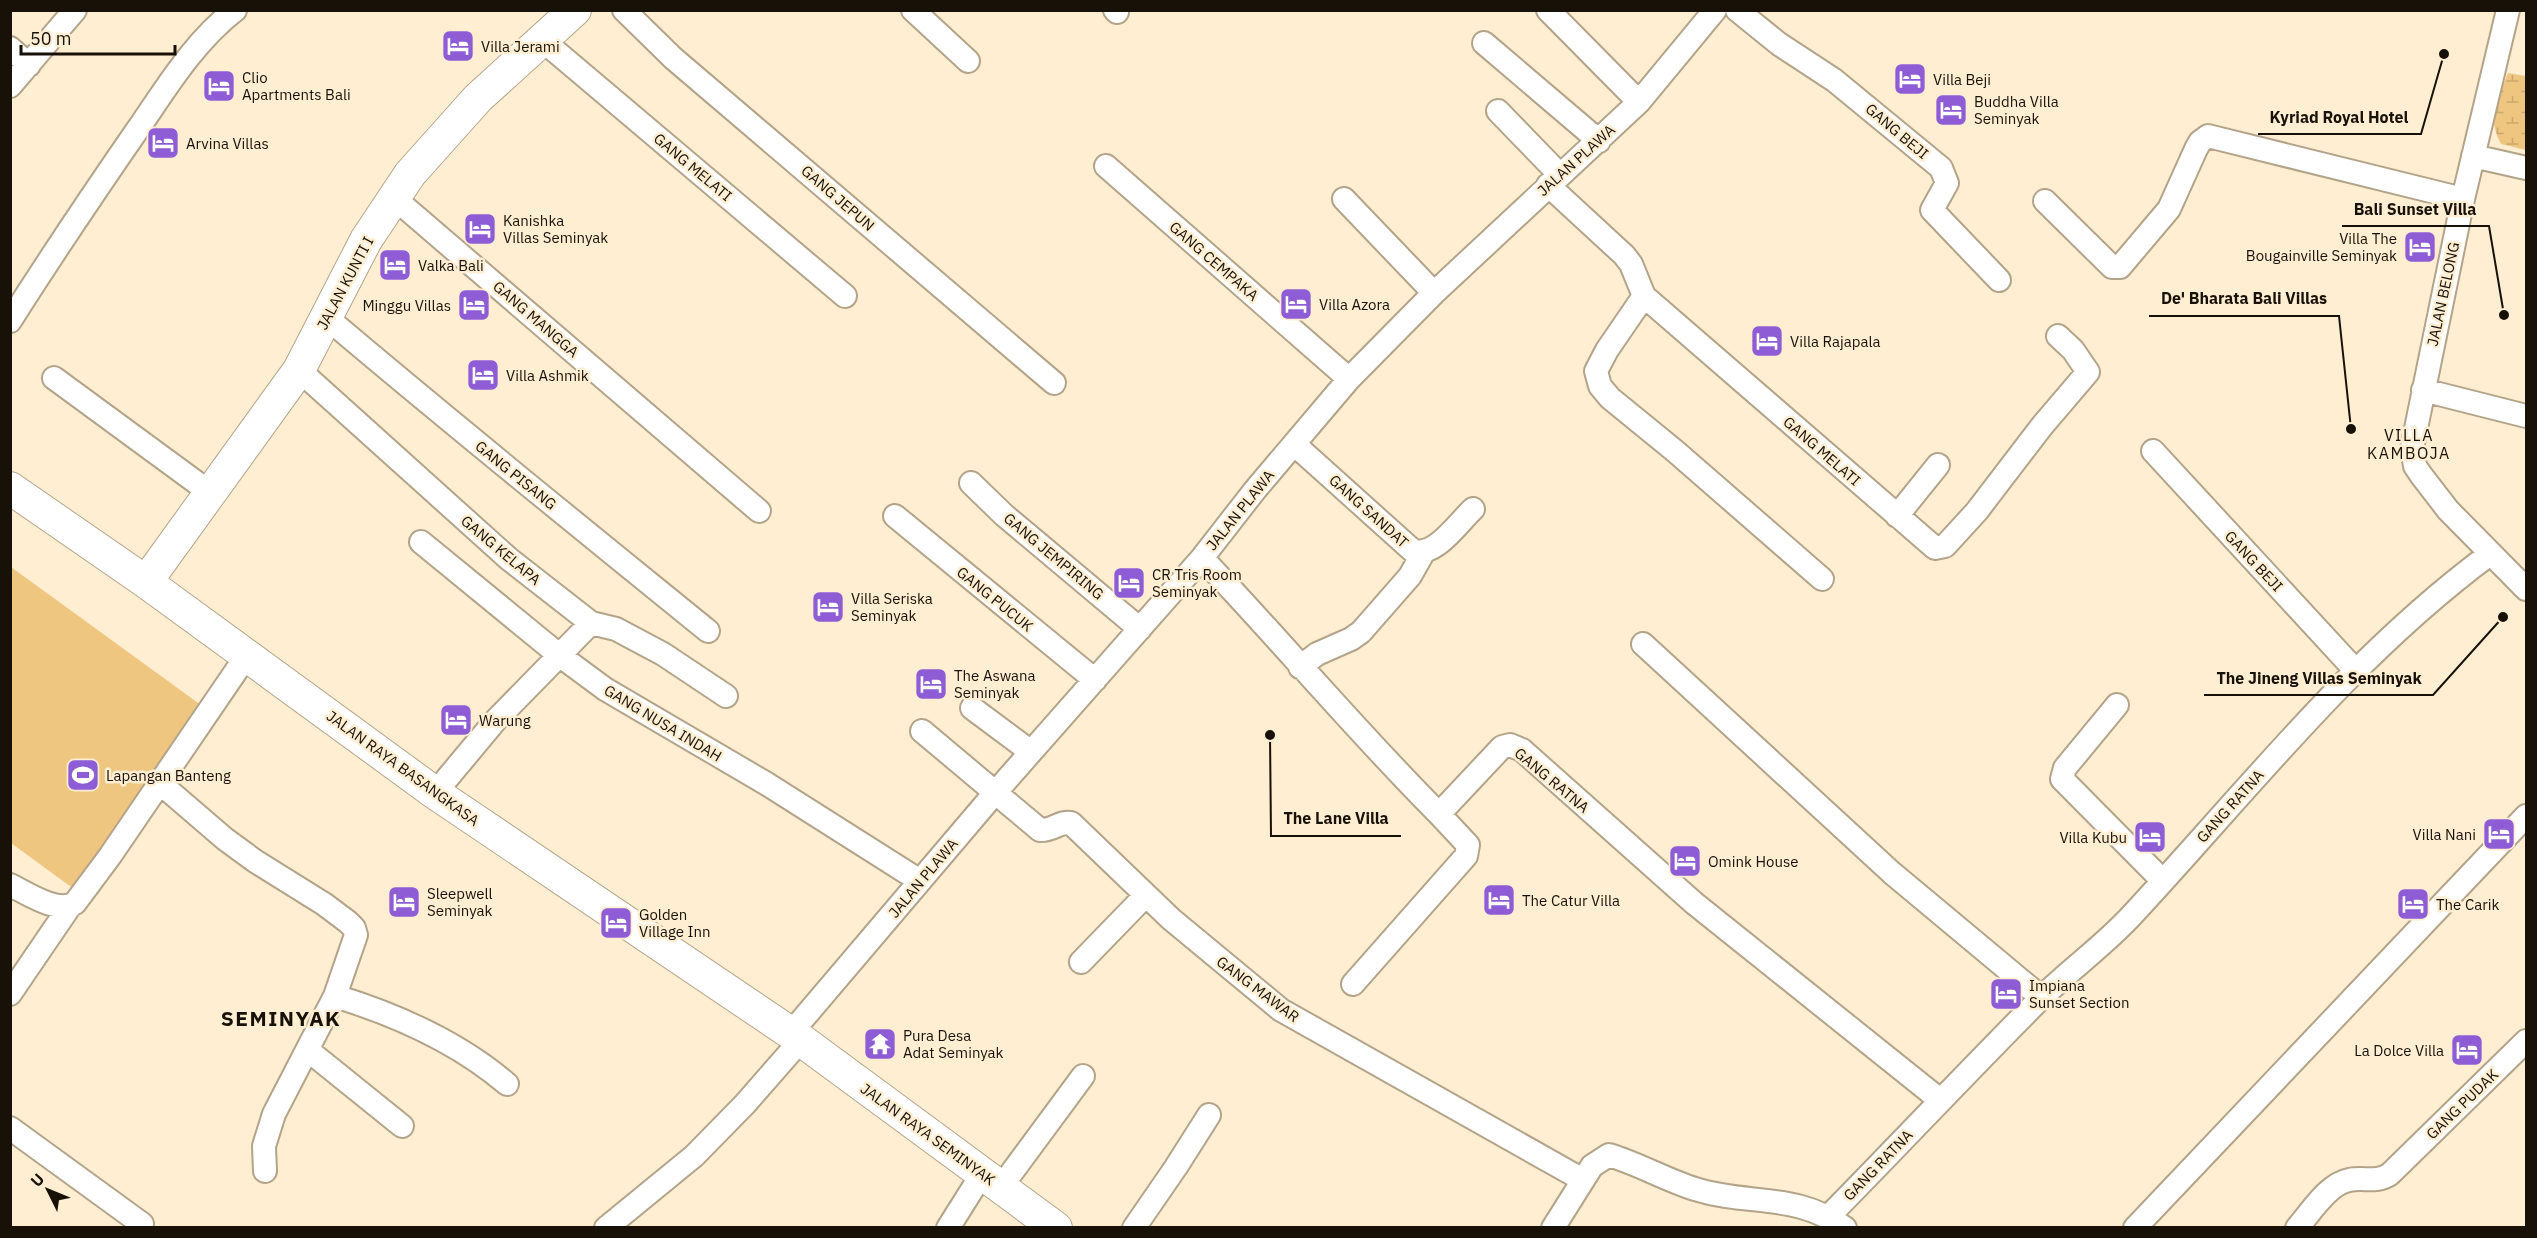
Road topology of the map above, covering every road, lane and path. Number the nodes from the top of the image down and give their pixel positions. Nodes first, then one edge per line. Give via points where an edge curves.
1 (75, 10) edge
2 (235, 10) edge
3 (575, 10) edge
4 (624, 10) edge
5 (913, 10) edge
6 (1548, 10) edge
7 (1714, 10) edge
8 (1737, 10) edge
9 (2508, 10) edge
10 (541, 39) junction
11 (1484, 43) dead end
12 (10, 48) edge
13 (968, 61) dead end
14 (29, 65) junction
15 (10, 86) edge
16 (1639, 102) junction
17 (1498, 111) dead end
18 (1599, 141) junction
19 (2473, 156) junction
20 (1106, 166) dead end
21 (2526, 168) edge
22 (1554, 180) junction
23 (393, 198) junction
24 (1344, 199) dead end
25 (2463, 199) junction
26 (2046, 201) dead end
27 (1999, 280) dead end
28 (1434, 293) junction
29 (844, 296) dead end
30 (1644, 296) junction
31 (326, 317) junction
32 (10, 321) edge
33 (2058, 336) dead end
34 (299, 370) junction
35 (54, 378) dead end
36 (1349, 379) junction
37 (1054, 383) dead end
38 (2423, 390) junction
39 (2526, 416) edge
40 (1294, 444) junction
41 (2153, 450) dead end
42 (1938, 465) dead end
43 (970, 483) dead end
44 (10, 488) edge
45 (212, 494) junction
46 (1473, 509) dead end
47 (759, 511) dead end
48 (895, 516) dead end
49 (1897, 516) junction
50 (421, 542) dead end
51 (1424, 553) junction
52 (2490, 554) junction
53 (1202, 558) junction
54 (1822, 579) dead end
55 (146, 582) junction
56 (2526, 589) edge
57 (591, 622) junction
58 (1140, 628) junction
59 (708, 631) dead end
60 (1643, 644) dead end
61 (247, 655) junction
62 (559, 655) junction
63 (1300, 667) junction
64 (2356, 671) junction
65 (1095, 680) junction
66 (726, 696) dead end
67 (2118, 705) dead end
68 (972, 708) dead end
69 (922, 732) dead end
70 (1031, 752) junction
71 (161, 784) junction
72 (435, 794) junction
73 (994, 794) junction
74 (1439, 814) junction
75 (2526, 816) edge
76 (920, 881) junction
77 (2163, 881) junction
78 (10, 885) edge
79 (1146, 895) junction
80 (70, 906) junction
81 (1081, 962) dead end
82 (1353, 984) dead end
83 (10, 994) edge
84 (335, 996) junction
85 (2042, 998) junction
86 (796, 1037) junction
87 (2526, 1041) edge
88 (309, 1051) junction
89 (1083, 1076) dead end
90 (507, 1084) dead end
91 (1940, 1100) junction
92 (1209, 1115) dead end
93 (402, 1126) dead end
94 (10, 1128) edge
95 (265, 1171) dead end
96 (991, 1180) junction
97 (1583, 1180) junction
98 (1837, 1222) edge
99 (142, 1224) dead end
100 (606, 1227) edge
101 (948, 1227) edge
102 (1056, 1227) edge
103 (1134, 1227) edge
104 (1553, 1227) edge
105 (2135, 1227) edge
106 (2297, 1227) edge

1 - 14 street
2 - 32 street via 207,34 175,76 75,218
3 - 10 main road, JALAN KUNTI I
4 - 37 street, GANG JEPUN via 673,58
5 - 13 street
6 - 16 street
7 - 16 street, JALAN PLAWA
8 - 27 street, GANG BEJI via 1834,80 1941,168 1947,183 1932,210
9 - 19 street, JALAN BELONG
10 - 23 main road, JALAN KUNTI I via 478,98
10 - 29 street, GANG MELATI
11 - 18 street
12 - 14 street
14 - 15 street
16 - 18 street, JALAN PLAWA
17 - 22 street, GANG MELATI
18 - 22 street, JALAN PLAWA
19 - 21 street
19 - 25 street, JALAN BELONG
20 - 36 street, GANG CEMPAKA
22 - 28 street, JALAN PLAWA
22 - 30 street, GANG MELATI via 1624,255
23 - 31 main road, JALAN KUNTI I
23 - 47 street, GANG MANGGA
24 - 28 street
25 - 26 street via 2208,136 2196,149 2169,209 2120,267 2112,267
25 - 38 street, JALAN BELONG
28 - 36 street, JALAN PLAWA
30 - 49 street, GANG MELATI
30 - 54 street via 1596,371 1600,386
31 - 34 main road, JALAN KUNTI I
31 - 59 street, GANG PISANG
33 - 49 street, GANG MELATI via 2088,372 1977,511 1945,546 1935,548
34 - 45 main road, JALAN KUNTI I
34 - 57 street, GANG KELAPA via 509,559
35 - 45 street
36 - 40 street, JALAN PLAWA
38 - 39 street
38 - 52 street, JALAN BELONG via 2412,448 2415,466 2448,510
40 - 51 street, GANG SANDAT via 1412,550
40 - 53 street, JALAN PLAWA
41 - 64 street, GANG BEJI
42 - 49 street
43 - 58 street, GANG JEMPIRING
44 - 55 main road, JALAN RAYA BASANGKASA
45 - 55 main road, JALAN KUNTI I
46 - 51 street, GANG SANDAT via 1432,550
48 - 65 street, GANG PUCUK
50 - 62 street, GANG NUSA INDAH
51 - 63 street via 1410,576 1361,632
52 - 56 street
52 - 64 street, GANG RATNA via 2405,622
53 - 58 street, JALAN PLAWA
53 - 63 street
55 - 61 main road, JALAN RAYA BASANGKASA
57 - 62 street
57 - 66 street, GANG KELAPA via 616,629 663,654
58 - 65 street, JALAN PLAWA
60 - 85 street via 1892,873
61 - 71 street
61 - 72 main road, JALAN RAYA BASANGKASA
62 - 72 street via 495,721
62 - 76 street, GANG NUSA INDAH via 605,689 767,784
63 - 74 street
64 - 77 street, GANG RATNA
65 - 70 street, JALAN PLAWA
67 - 77 street via 2066,768 2062,779
68 - 70 street
69 - 73 street
70 - 73 street, JALAN PLAWA
71 - 80 street via 79,899
71 - 84 street via 255,861 324,904 354,928 356,935
72 - 86 main road, JALAN RAYA BASANGKASA
73 - 76 street, JALAN PLAWA
73 - 79 street, GANG MAWAR via 1040,830 1071,823
74 - 82 street via 1468,845 1466,856
74 - 91 street, GANG RATNA via 1502,747 1510,745 1521,750 1694,903
75 - 105 street
76 - 86 street, JALAN PLAWA
77 - 85 street, GANG RATNA via 2131,917
78 - 80 street via 53,904
79 - 81 street
79 - 97 street, GANG MAWAR via 1281,1010
80 - 83 street
84 - 88 street
84 - 90 street via 457,1047
85 - 91 street, GANG RATNA
86 - 96 main road, JALAN RAYA SEMINYAK
86 - 100 street, JALAN PLAWA via 746,1104 694,1156
87 - 106 street, GANG PUDAK via 2384,1178 2349,1180 2336,1185
88 - 93 street
88 - 95 street via 274,1114 264,1146
89 - 96 street
91 - 98 street, GANG RATNA
92 - 103 street
94 - 99 street
96 - 101 street
96 - 102 main road, JALAN RAYA SEMINYAK
97 - 98 street via 1592,1166 1609,1155 1695,1189 1799,1204
97 - 104 street

